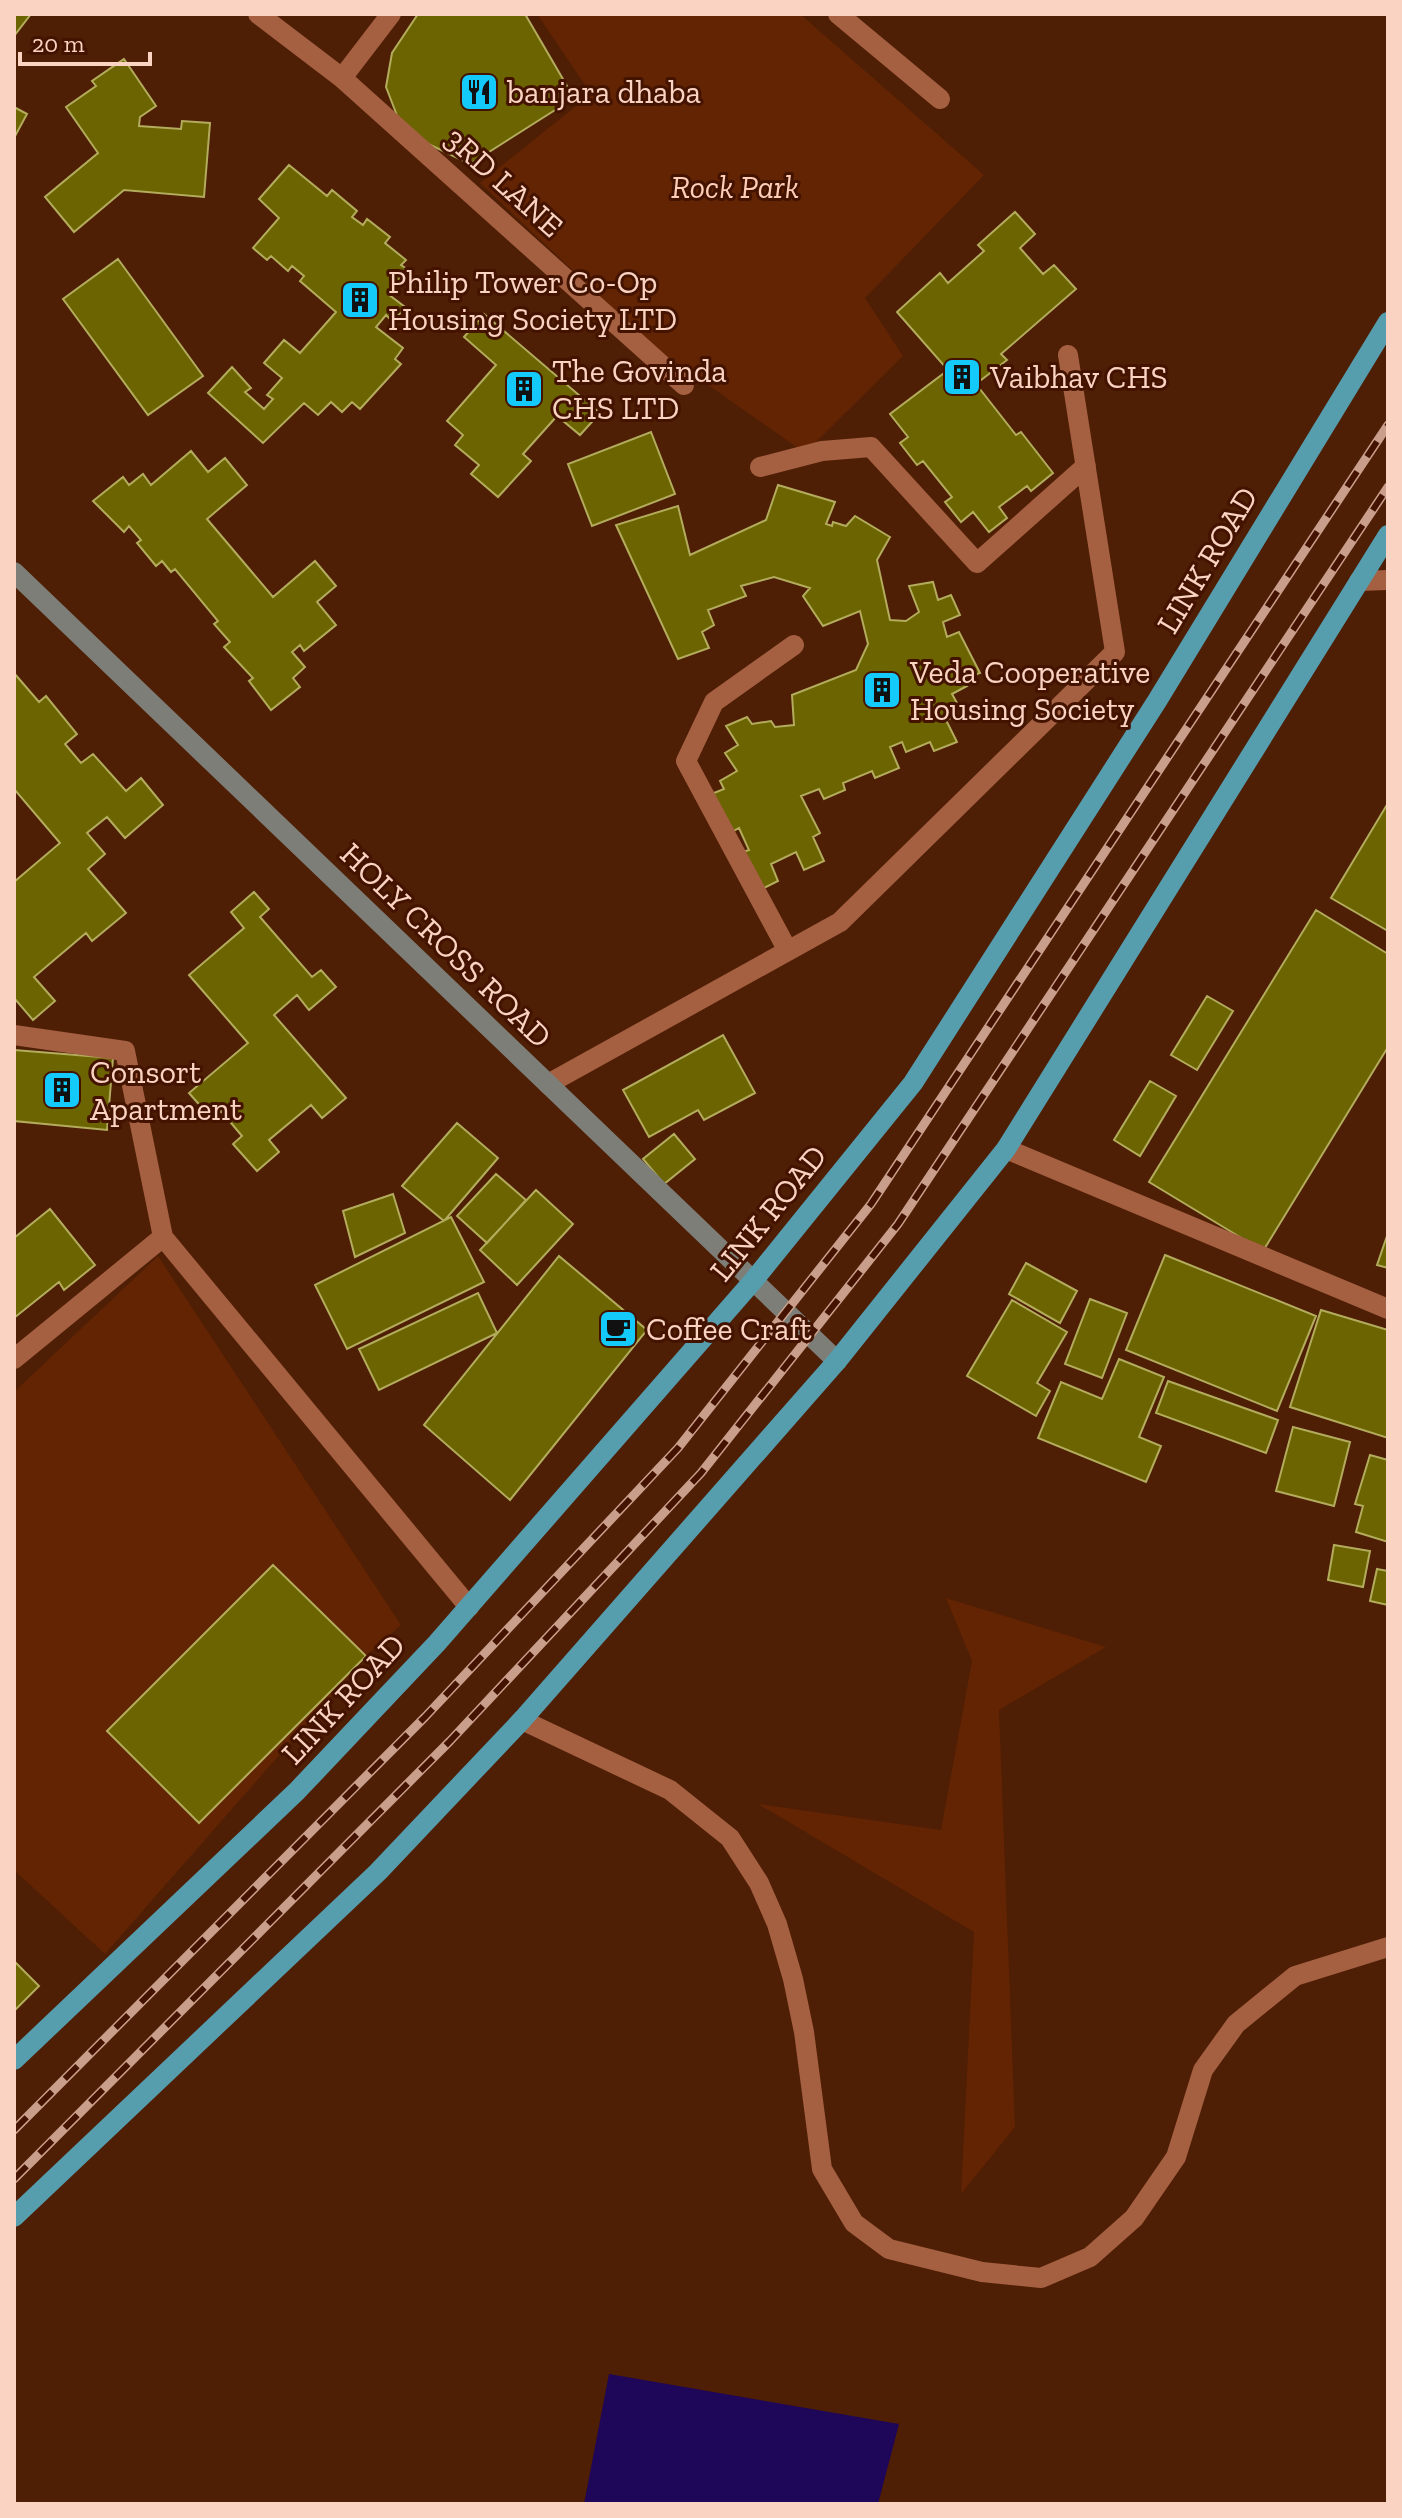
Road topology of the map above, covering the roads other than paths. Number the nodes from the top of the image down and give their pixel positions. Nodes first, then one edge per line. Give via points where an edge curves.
1 (258, 14) edge
2 (391, 14) edge
3 (838, 14) edge
4 (342, 78) junction
5 (940, 99) dead end
6 (1388, 322) edge
7 (1068, 355) dead end
8 (684, 385) dead end
9 (1086, 466) junction
10 (760, 467) dead end
11 (1388, 535) edge
12 (14, 572) edge
13 (1388, 580) edge
14 (1359, 581) junction
15 (794, 645) dead end
16 (788, 951) junction
17 (14, 1035) edge
18 (548, 1084) junction
19 (1006, 1149) junction
20 (163, 1237) junction
21 (753, 1281) junction
22 (1388, 1309) edge
23 (14, 1359) edge
24 (837, 1361) junction
25 (469, 1607) junction
26 (522, 1720) junction
27 (1388, 1947) edge
28 (14, 2060) edge
29 (14, 2217) edge

1 - 4 street, 3RD LANE
2 - 4 street
3 - 5 street
4 - 8 street, 3RD LANE
6 - 21 main road, LINK ROAD via 1157,701 913,1083
7 - 9 street
9 - 10 street via 977,563 871,447 822,451
9 - 16 street via 1115,652 840,922
11 - 14 main road
12 - 18 street, HOLY CROSS ROAD
13 - 14 street
14 - 19 main road
15 - 16 street via 714,702 686,761
16 - 18 street
17 - 20 street via 125,1051
18 - 21 street, HOLY CROSS ROAD
19 - 22 street
19 - 24 main road
20 - 23 street
20 - 25 street
21 - 24 street, HOLY CROSS ROAD
21 - 25 main road, LINK ROAD
24 - 26 main road
25 - 28 main road, LINK ROAD via 297,1791
26 - 27 street via 670,1790 730,1838 759,1883 793,1979 822,2169 854,2223 889,2249 982,2272 1041,2278 1090,2257 1134,2218 1176,2157 1203,2070 1236,2024 1295,1976
26 - 29 main road via 378,1872

